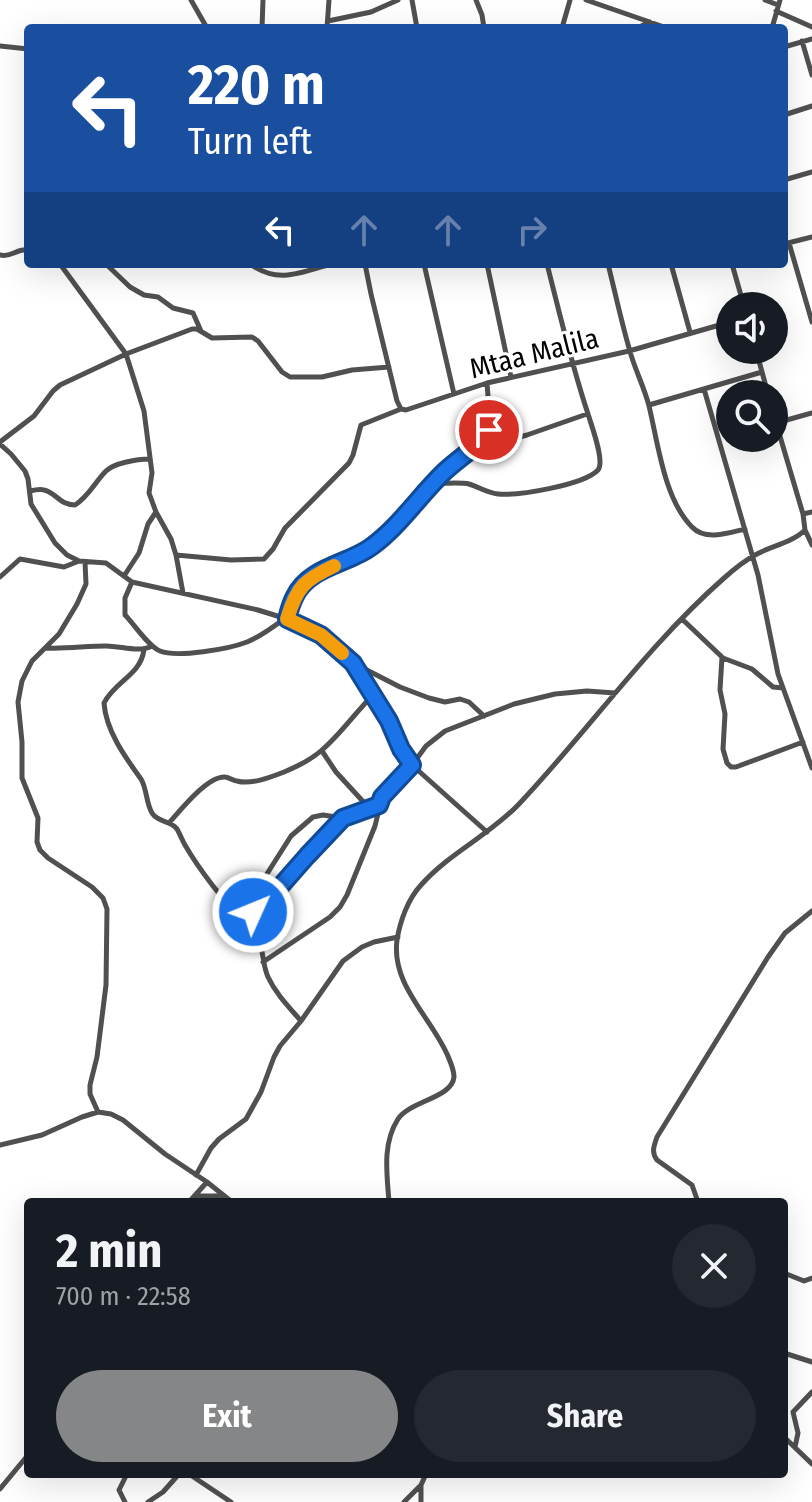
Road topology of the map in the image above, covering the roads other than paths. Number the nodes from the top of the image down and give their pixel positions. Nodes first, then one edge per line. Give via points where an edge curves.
1 (191, 0) edge
2 (263, 0) edge
3 (329, 0) edge
4 (398, 0) edge
5 (412, 0) edge
6 (476, 0) edge
7 (570, 0) edge
8 (586, 0) edge
9 (765, 0) edge
10 (778, 5) edge
11 (650, 22) junction
12 (205, 24) edge
13 (262, 24) edge
14 (328, 24) edge
15 (331, 24) edge
16 (416, 24) edge
17 (483, 24) edge
18 (563, 24) edge
19 (646, 24) edge
20 (656, 24) edge
21 (812, 27) edge
22 (812, 39) edge
23 (802, 41) junction
24 (0, 46) edge
25 (788, 46) edge
26 (24, 49) edge
27 (812, 75) edge
28 (812, 106) edge
29 (788, 114) edge
30 (812, 172) edge
31 (788, 179) edge
32 (812, 237) edge
33 (788, 243) edge
34 (788, 246) edge
35 (24, 249) edge
36 (0, 255) edge
37 (65, 268) edge
38 (110, 268) edge
39 (256, 268) edge
40 (315, 268) edge
41 (366, 268) edge
42 (425, 268) edge
43 (488, 268) edge
44 (548, 268) edge
45 (609, 268) edge
46 (672, 268) edge
47 (733, 268) edge
48 (740, 292) edge
49 (812, 322) edge
50 (716, 326) edge
51 (202, 331) junction
52 (690, 332) junction
53 (629, 351) junction
54 (126, 354) junction
55 (572, 363) junction
56 (760, 364) edge
57 (389, 367) junction
58 (762, 372) junction
59 (511, 377) junction
60 (764, 380) edge
61 (487, 383) junction
62 (704, 389) junction
63 (454, 394) junction
64 (649, 405) junction
65 (401, 409) junction
66 (812, 413) edge
67 (587, 414) junction
68 (788, 417) edge
69 (1, 446) edge
70 (470, 450) junction
71 (785, 452) edge
72 (150, 459) junction
73 (433, 483) junction
74 (30, 491) junction
75 (156, 512) junction
76 (812, 512) edge
77 (803, 514) junction
78 (745, 529) junction
79 (805, 530) junction
80 (812, 545) edge
81 (176, 555) junction
82 (752, 556) junction
83 (82, 561) junction
84 (124, 576) junction
85 (0, 577) edge
86 (132, 582) junction
87 (183, 593) junction
88 (286, 619) junction
89 (682, 619) junction
90 (152, 646) junction
91 (45, 648) junction
92 (144, 650) junction
93 (722, 657) junction
94 (353, 663) junction
95 (783, 688) junction
96 (616, 693) junction
97 (372, 696) junction
98 (484, 716) junction
99 (803, 742) junction
100 (322, 751) junction
101 (412, 765) junction
102 (812, 768) edge
103 (379, 805) junction
104 (369, 808) junction
105 (343, 818) junction
106 (169, 823) junction
107 (487, 832) junction
108 (232, 907) junction
109 (812, 911) edge
110 (242, 920) junction
111 (398, 937) junction
112 (263, 962) junction
113 (301, 1021) junction
114 (98, 1112) junction
115 (0, 1145) edge
116 (196, 1175) junction
117 (207, 1182) junction
118 (224, 1196) junction
119 (193, 1198) edge
120 (196, 1198) edge
121 (227, 1198) edge
122 (389, 1198) edge
123 (697, 1198) edge
124 (788, 1275) edge
125 (812, 1278) edge
126 (788, 1354) edge
127 (812, 1362) edge
128 (812, 1392) edge
129 (788, 1441) edge
130 (795, 1447) junction
131 (24, 1460) edge
132 (812, 1464) edge
133 (125, 1478) edge
134 (175, 1478) edge
135 (195, 1478) edge
136 (424, 1478) edge
137 (421, 1485) junction
138 (0, 1489) edge
139 (125, 1502) edge
140 (148, 1502) edge
141 (231, 1502) edge
142 (404, 1502) edge
143 (421, 1502) edge

1 - 12 street
2 - 13 street
3 - 14 street
4 - 15 street
5 - 16 street
6 - 17 street
7 - 18 street
8 - 11 street
9 - 10 street
10 - 21 street
11 - 19 street
11 - 20 street
22 - 23 street
23 - 25 street
23 - 27 street
24 - 26 street
28 - 29 street
30 - 31 street
32 - 33 street
34 - 49 street
35 - 36 street
37 - 54 street
38 - 51 street via 144,295 193,313
39 - 40 street via 280,277
41 - 57 street
42 - 63 street
43 - 59 street
44 - 55 street
45 - 53 street
46 - 52 street
47 - 48 street
50 - 52 street, Mtaa Malila
51 - 54 street via 192,329
51 - 57 street via 212,338 252,337 290,377
52 - 53 street, Mtaa Malila
53 - 55 street, Mtaa Malila
53 - 64 street
54 - 69 street via 60,385
54 - 72 street via 144,411
55 - 59 street, Mtaa Malila
55 - 67 street
56 - 58 street
57 - 65 street
58 - 60 street
58 - 62 street
59 - 61 street, Mtaa Malila
61 - 63 street, Mtaa Malila
61 - 70 street via 489,430
62 - 64 street
62 - 78 street
63 - 65 street, Mtaa Malila
64 - 78 street via 666,479 692,527 712,535
65 - 81 street, Mtaa Malila via 361,425 349,463 285,528 264,559
66 - 68 street
67 - 70 street
67 - 73 street via 601,464 581,480 503,495 468,484
69 - 74 street via 25,471
70 - 73 street
71 - 77 street
72 - 74 street via 109,468 75,505 42,489
72 - 75 street via 149,493
73 - 88 street via 371,547 312,576 294,597
74 - 83 street via 31,504 55,543
75 - 81 street
75 - 84 street
76 - 77 street
77 - 79 street
78 - 82 street
79 - 80 street
79 - 82 street
81 - 87 street
82 - 89 street
82 - 95 street
83 - 84 street via 106,563
83 - 85 street via 64,567 20,559
83 - 91 street via 86,584 59,634
84 - 86 street
86 - 87 street
86 - 90 street via 125,615
87 - 88 street
88 - 90 street via 245,643 198,653
88 - 94 street via 321,635
89 - 93 street
89 - 96 street
90 - 92 street
91 - 92 street
91 - 114 street via 22,681 18,702 22,778 38,818 40,850 92,887 107,909 106,985 90,1085
92 - 106 street via 138,668 109,694 104,708 119,746 143,782 153,815
93 - 95 street
93 - 99 street via 727,763 736,767
94 - 97 street
94 - 98 street via 429,698 469,702
95 - 99 street
96 - 98 street via 555,694
96 - 107 street via 516,807
97 - 100 street
97 - 101 street
98 - 101 street via 445,731
99 - 102 street
100 - 104 street
100 - 106 street via 258,780 217,779
101 - 103 street
101 - 107 street
103 - 104 street
103 - 112 street via 340,907
104 - 105 street
105 - 108 street via 323,815 306,821 281,849 258,888
105 - 110 street
106 - 108 street
107 - 111 street via 420,885
108 - 110 street
109 - 123 street via 785,933 768,957 657,1137 652,1150 657,1160 692,1185
110 - 112 street via 257,937
111 - 113 street via 362,947 343,961
111 - 122 street via 400,974 440,1040 454,1078 443,1092 399,1117 387,1152
112 - 113 street via 277,993
113 - 116 street via 274,1057 246,1119 219,1139
114 - 115 street
114 - 116 street via 123,1120
116 - 117 street
117 - 118 street
117 - 119 street
118 - 120 street
118 - 121 street
124 - 125 street via 804,1281
126 - 127 street
128 - 130 street via 793,1412
129 - 130 street
130 - 132 street
131 - 138 street
133 - 139 street via 119,1490
134 - 140 street
135 - 141 street
136 - 137 street
137 - 142 street
137 - 143 street

